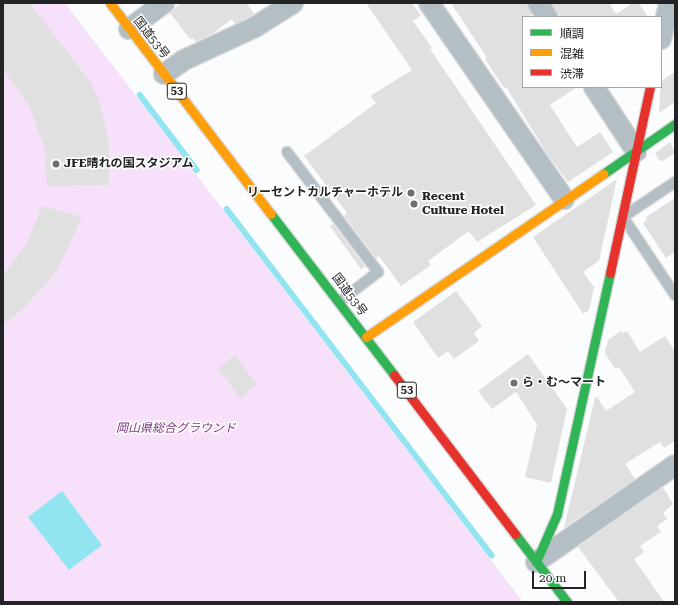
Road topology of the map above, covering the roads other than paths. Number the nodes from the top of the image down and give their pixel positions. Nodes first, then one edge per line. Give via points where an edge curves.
1 (110, 3) edge
2 (164, 3) edge
3 (293, 3) edge
4 (429, 3) edge
5 (538, 3) edge
6 (666, 6) edge
7 (546, 16) edge
8 (129, 28) junction
9 (662, 32) edge
10 (164, 74) junction
11 (595, 88) edge
12 (650, 88) edge
13 (675, 124) edge
14 (636, 151) junction
15 (287, 152) dead end
16 (675, 182) edge
17 (564, 199) junction
18 (623, 217) junction
19 (672, 283) edge
20 (675, 295) edge
21 (339, 302) junction
22 (366, 337) junction
23 (675, 465) edge
24 (536, 562) junction
25 (567, 602) edge

1 - 8 main road, 国道53号 / 53
2 - 8 street
3 - 10 street via 256,28 184,60
4 - 17 street
5 - 7 street
6 - 9 street
8 - 10 main road, 国道53号 / 53
10 - 21 main road, 国道53号 / 53
11 - 14 street
12 - 14 main road
13 - 14 main road
14 - 17 main road
14 - 18 main road
15 - 21 lane via 378,272
16 - 18 lane
17 - 22 main road
18 - 19 lane
18 - 24 main road via 557,514
19 - 20 lane
21 - 22 main road, 国道53号 / 53
22 - 24 main road, 国道53号 / 53
23 - 24 street
24 - 25 main road, 国道53号 / 53

